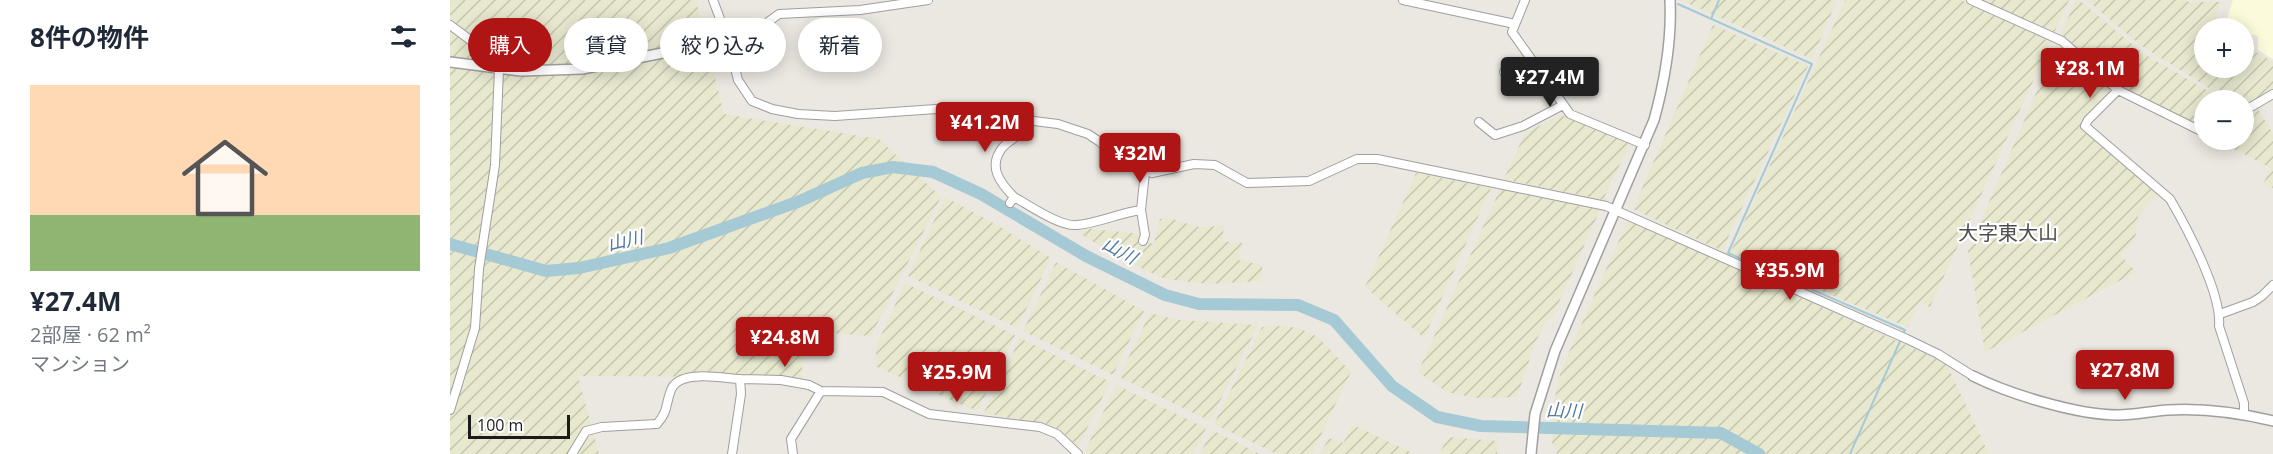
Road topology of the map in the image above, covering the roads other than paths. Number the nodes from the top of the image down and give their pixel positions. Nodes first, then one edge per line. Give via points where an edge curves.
1 (713, 0) edge
2 (928, 0) edge
3 (1403, 0) edge
4 (1525, 0) edge
5 (1670, 0) edge
6 (1971, 0) edge
7 (720, 18) edge
8 (774, 18) edge
9 (1515, 24) junction
10 (450, 25) edge
11 (468, 38) edge
12 (660, 54) edge
13 (450, 62) edge
14 (468, 65) edge
15 (552, 69) edge
16 (499, 72) edge
17 (736, 72) edge
18 (1504, 72) dead end
19 (1545, 81) junction
20 (2118, 90) junction
21 (2273, 94) edge
22 (1563, 105) junction
23 (2254, 105) edge
24 (1029, 121) junction
25 (1479, 122) dead end
26 (2194, 128) edge
27 (1645, 145) junction
28 (1145, 172) junction
29 (1141, 210) junction
30 (1616, 210) junction
31 (1143, 241) dead end
32 (2273, 285) edge
33 (2220, 314) junction
34 (1973, 376) joint
35 (740, 379) junction
36 (821, 391) junction
37 (450, 410) edge
38 (2244, 415) junction
39 (2273, 421) edge
40 (1073, 452) edge
41 (572, 454) edge
42 (732, 454) edge
43 (793, 454) edge
44 (1531, 454) edge

1 - 7 street
2 - 8 street via 860,10 779,14
3 - 9 street
4 - 9 street
5 - 27 street via 1664,85
6 - 20 street via 2062,41
9 - 19 street via 1512,32
10 - 11 street
12 - 15 street via 582,69
13 - 14 street
16 - 37 street via 497,149 479,269 475,328
17 - 24 street via 752,101 798,114 835,116 936,109
18 - 19 street
19 - 22 street
20 - 26 street
20 - 33 street via 2085,126 2170,200
21 - 23 street
22 - 25 street via 1523,126 1495,135
22 - 27 street via 1570,114
24 - 28 street via 1058,124 1088,134 1124,164
24 - 29 street via 1024,133 1003,147 996,161 996,176 1012,200 1076,225
27 - 30 street
28 - 29 street
28 - 30 street via 1194,164 1215,165 1247,183 1309,181 1357,159 1377,159
29 - 31 street
30 - 34 street via 1938,354
30 - 44 street via 1555,351 1535,414
32 - 33 street via 2253,302
33 - 38 street via 2219,326 2244,403
34 - 38 street via 1999,389 2097,414 2202,410
35 - 36 street via 800,383
35 - 41 street via 679,379 671,388 666,414 657,424 586,431
35 - 42 street
36 - 40 street via 883,393 929,414 1040,427 1054,432
36 - 43 street via 791,439
38 - 39 street

